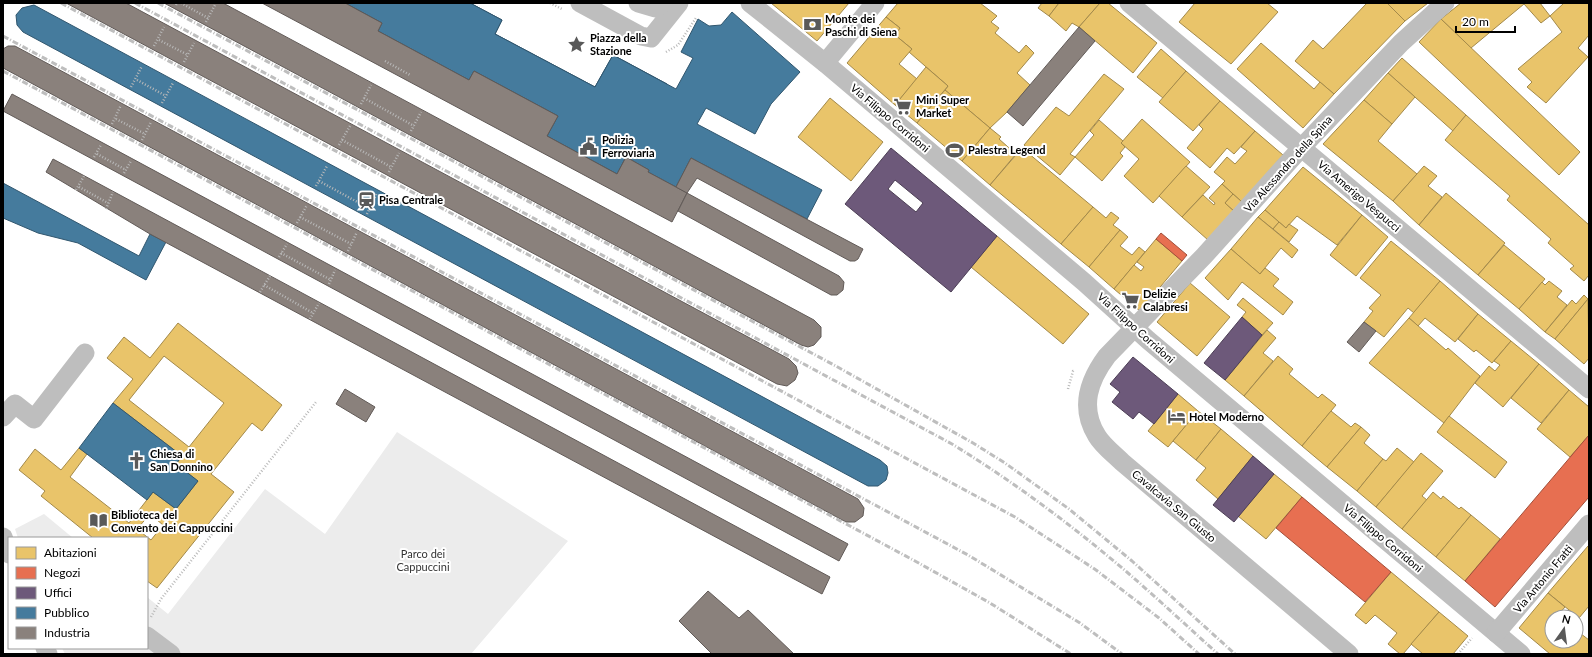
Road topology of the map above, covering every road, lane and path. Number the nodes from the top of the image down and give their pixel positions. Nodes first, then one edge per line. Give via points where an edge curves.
1 (181, 3) edge
2 (216, 3) edge
3 (580, 3) edge
4 (638, 3) edge
5 (664, 3) edge
6 (679, 3) edge
7 (750, 3) edge
8 (875, 3) edge
9 (1130, 3) edge
10 (1445, 3) edge
11 (208, 18) junction
12 (206, 22) dead end
13 (164, 27) dead end
14 (154, 37) dead end
15 (158, 39) junction
16 (194, 43) dead end
17 (154, 46) dead end
18 (188, 55) junction
19 (385, 61) dead end
20 (184, 62) dead end
21 (825, 63) junction
22 (142, 66) dead end
23 (410, 75) dead end
24 (132, 77) dead end
25 (136, 80) junction
26 (173, 83) dead end
27 (371, 86) dead end
28 (131, 87) dead end
29 (166, 96) junction
30 (364, 98) junction
31 (162, 103) dead end
32 (361, 104) dead end
33 (121, 105) dead end
34 (421, 112) dead end
35 (110, 116) dead end
36 (115, 119) junction
37 (151, 122) dead end
38 (112, 124) dead end
39 (350, 126) dead end
40 (414, 126) junction
41 (411, 132) dead end
42 (145, 134) junction
43 (142, 140) dead end
44 (342, 140) junction
45 (101, 145) dead end
46 (339, 145) dead end
47 (1302, 147) junction
48 (95, 153) junction
49 (399, 153) dead end
50 (94, 157) dead end
51 (131, 161) dead end
52 (327, 166) dead end
53 (392, 167) junction
54 (126, 170) junction
55 (389, 172) dead end
56 (124, 173) dead end
57 (84, 176) dead end
58 (319, 181) junction
59 (78, 186) junction
60 (316, 186) dead end
61 (76, 190) dead end
62 (113, 192) dead end
63 (377, 193) dead end
64 (108, 203) junction
65 (307, 205) dead end
66 (370, 208) junction
67 (106, 209) dead end
68 (367, 214) dead end
69 (300, 217) junction
70 (297, 223) dead end
71 (357, 232) dead end
72 (287, 244) dead end
73 (351, 244) junction
74 (348, 251) dead end
75 (281, 254) junction
76 (279, 257) dead end
77 (335, 270) dead end
78 (270, 276) dead end
79 (331, 280) junction
80 (329, 284) dead end
81 (264, 285) junction
82 (260, 292) dead end
83 (319, 303) dead end
84 (313, 314) junction
85 (310, 319) dead end
86 (1135, 329) junction
87 (85, 353) dead end
88 (1589, 389) edge
89 (316, 402) dead end
90 (3, 417) edge
91 (1589, 524) edge
92 (3, 537) edge
93 (8, 551) edge
94 (149, 627) edge
95 (1496, 633) junction
96 (1473, 638) dead end
97 (171, 654) edge
98 (1349, 654) edge
99 (1458, 654) edge
100 (1521, 654) edge

1 - 11 path
2 - 11 path
3 - 6 street via 641,36 651,38
4 - 5 street via 655,8
7 - 21 street, Via Filippo Corridoni
8 - 21 street
9 - 47 street, Via Amerigo Vespucci
10 - 47 street, Via Alessandro della Spina via 1401,43
11 - 12 path
13 - 15 path
14 - 15 path
15 - 17 path
15 - 18 path
16 - 18 path
18 - 20 path
19 - 23 path
21 - 86 street, Via Filippo Corridoni via 1084,282
22 - 25 path
24 - 25 path
25 - 28 path
25 - 29 path
26 - 29 path
27 - 30 path
29 - 31 path
30 - 32 path
30 - 40 path
33 - 36 path
34 - 40 path
35 - 36 path
36 - 38 path
36 - 42 path
37 - 42 path
39 - 44 path
40 - 41 path
42 - 43 path
44 - 46 path
44 - 53 path
45 - 48 path
47 - 86 street, Via Alessandro della Spina
47 - 88 street, Via Amerigo Vespucci
48 - 50 path
48 - 54 path
49 - 53 path
51 - 54 path
52 - 58 path
53 - 55 path
54 - 56 path
57 - 59 path
58 - 60 path
58 - 66 path
59 - 61 path
59 - 64 path
62 - 64 path
63 - 66 path
64 - 67 path
65 - 69 path
66 - 68 path
69 - 70 path
69 - 73 path
71 - 73 path
72 - 75 path
73 - 74 path
75 - 76 path
75 - 79 path
77 - 79 path
78 - 81 path
79 - 80 path
81 - 82 path
81 - 84 path
83 - 84 path
84 - 85 path
86 - 95 street, Via Filippo Corridoni
86 - 98 street, Cavalcavia San Giusto via 1107,356 1091,382 1088,412 1097,436 1122,462
87 - 90 street via 34,419 15,404
89 - 94 path via 161,599
91 - 95 street, Via Antonio Fratti
92 - 93 street
94 - 97 street
95 - 100 street, Via Filippo Corridoni
96 - 99 path

